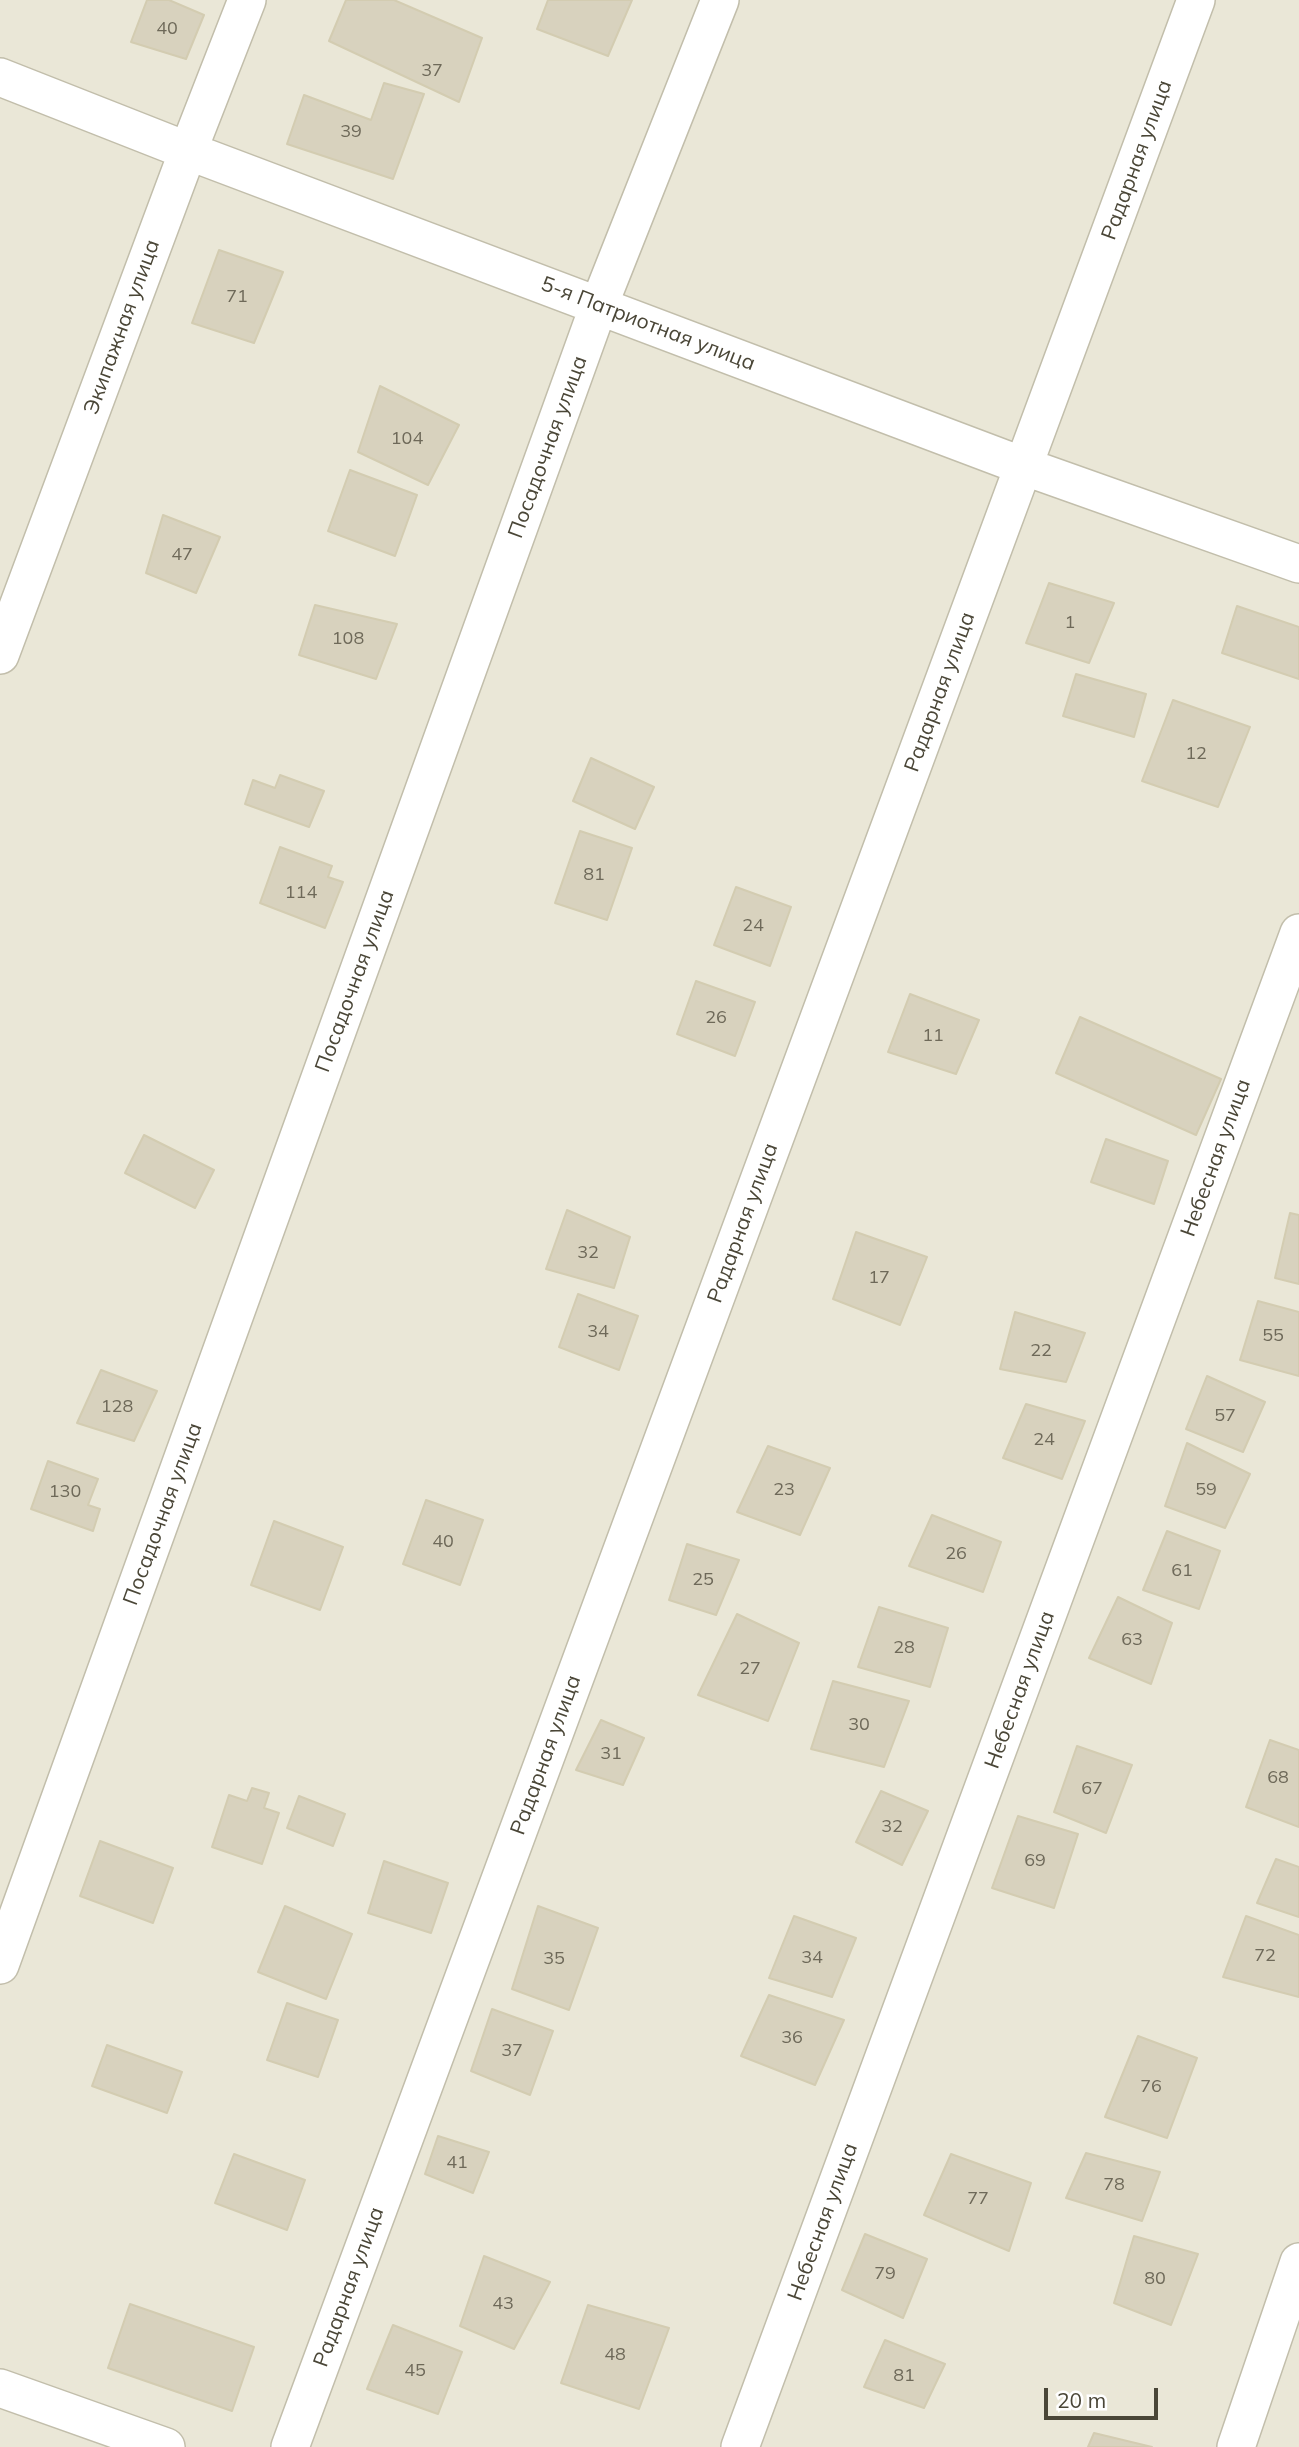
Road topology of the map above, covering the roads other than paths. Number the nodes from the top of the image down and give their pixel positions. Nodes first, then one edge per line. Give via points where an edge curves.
1 (247, 0) edge
2 (720, 0) edge
3 (1196, 0) edge
4 (0, 77) edge
5 (188, 151) junction
6 (599, 305) junction
7 (1023, 466) junction
8 (1299, 564) edge
9 (0, 655) edge
10 (1299, 933) edge
11 (0, 1965) edge
12 (1299, 2262) edge
13 (0, 2388) edge
14 (166, 2447) edge
15 (290, 2447) edge
16 (740, 2447) edge
17 (1236, 2447) edge

1 - 5 street, Экипажная улица
2 - 6 street, Посадочная улица
3 - 7 street, Радарная улица
4 - 5 street, 5-я Патриотная улица
5 - 6 street, 5-я Патриотная улица
5 - 9 street, Экипажная улица
6 - 7 street, 5-я Патриотная улица
6 - 11 street, Посадочная улица
7 - 8 street, 5-я Патриотная улица
7 - 15 street, Радарная улица
10 - 16 street, Небесная улица
12 - 17 street
13 - 14 street

